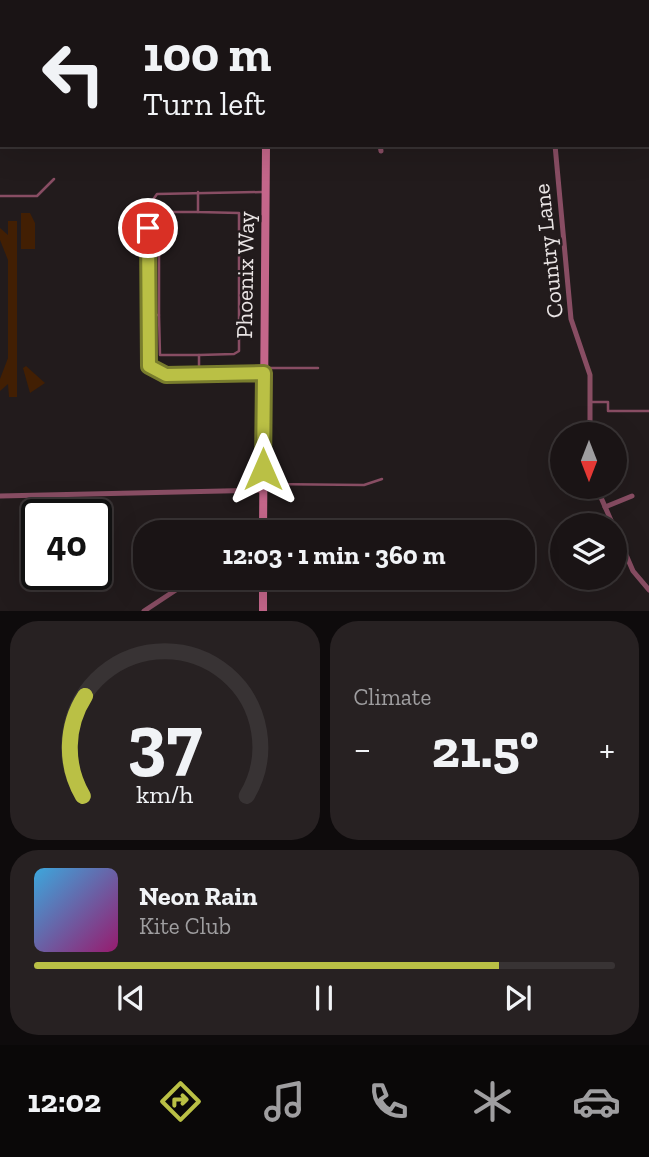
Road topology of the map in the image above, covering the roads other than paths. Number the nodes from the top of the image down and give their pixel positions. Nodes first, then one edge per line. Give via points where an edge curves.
1 (266, 147) edge
2 (555, 147) edge
3 (54, 179) dead end
4 (198, 192) junction
5 (265, 192) junction
6 (0, 196) edge
7 (198, 212) junction
8 (148, 248) junction
9 (159, 248) junction
10 (148, 315) junction
11 (159, 315) junction
12 (199, 355) junction
13 (318, 368) dead end
14 (264, 371) junction
15 (200, 374) junction
16 (590, 402) junction
17 (649, 411) edge
18 (590, 422) edge
19 (382, 479) dead end
20 (263, 487) junction
21 (0, 496) edge
22 (632, 496) dead end
23 (602, 499) edge
24 (606, 507) junction
25 (609, 513) edge
26 (263, 520) edge
27 (627, 557) edge
28 (176, 590) edge
29 (263, 590) edge
30 (649, 590) edge
31 (144, 611) edge
32 (264, 611) edge

1 - 5 street, Phoenix Way
2 - 16 street, Country Lane via 571,319 590,375
3 - 6 lane via 37,196
4 - 5 lane
4 - 7 lane
4 - 8 lane via 157,194 148,208
5 - 14 street, Phoenix Way
7 - 9 lane via 159,212
7 - 12 lane via 239,213 239,351
8 - 9 lane
8 - 10 lane
9 - 11 lane
10 - 11 lane
10 - 15 lane via 149,366 166,375
11 - 12 lane via 160,355
12 - 15 lane
13 - 14 lane
14 - 15 lane
14 - 20 street, Phoenix Way
16 - 17 lane via 608,402 608,411
16 - 18 street, Country Lane
19 - 20 lane via 364,485
20 - 21 street
20 - 26 street, Phoenix Way
22 - 24 street
23 - 24 street
24 - 25 street
27 - 30 street
28 - 31 street
29 - 32 street

